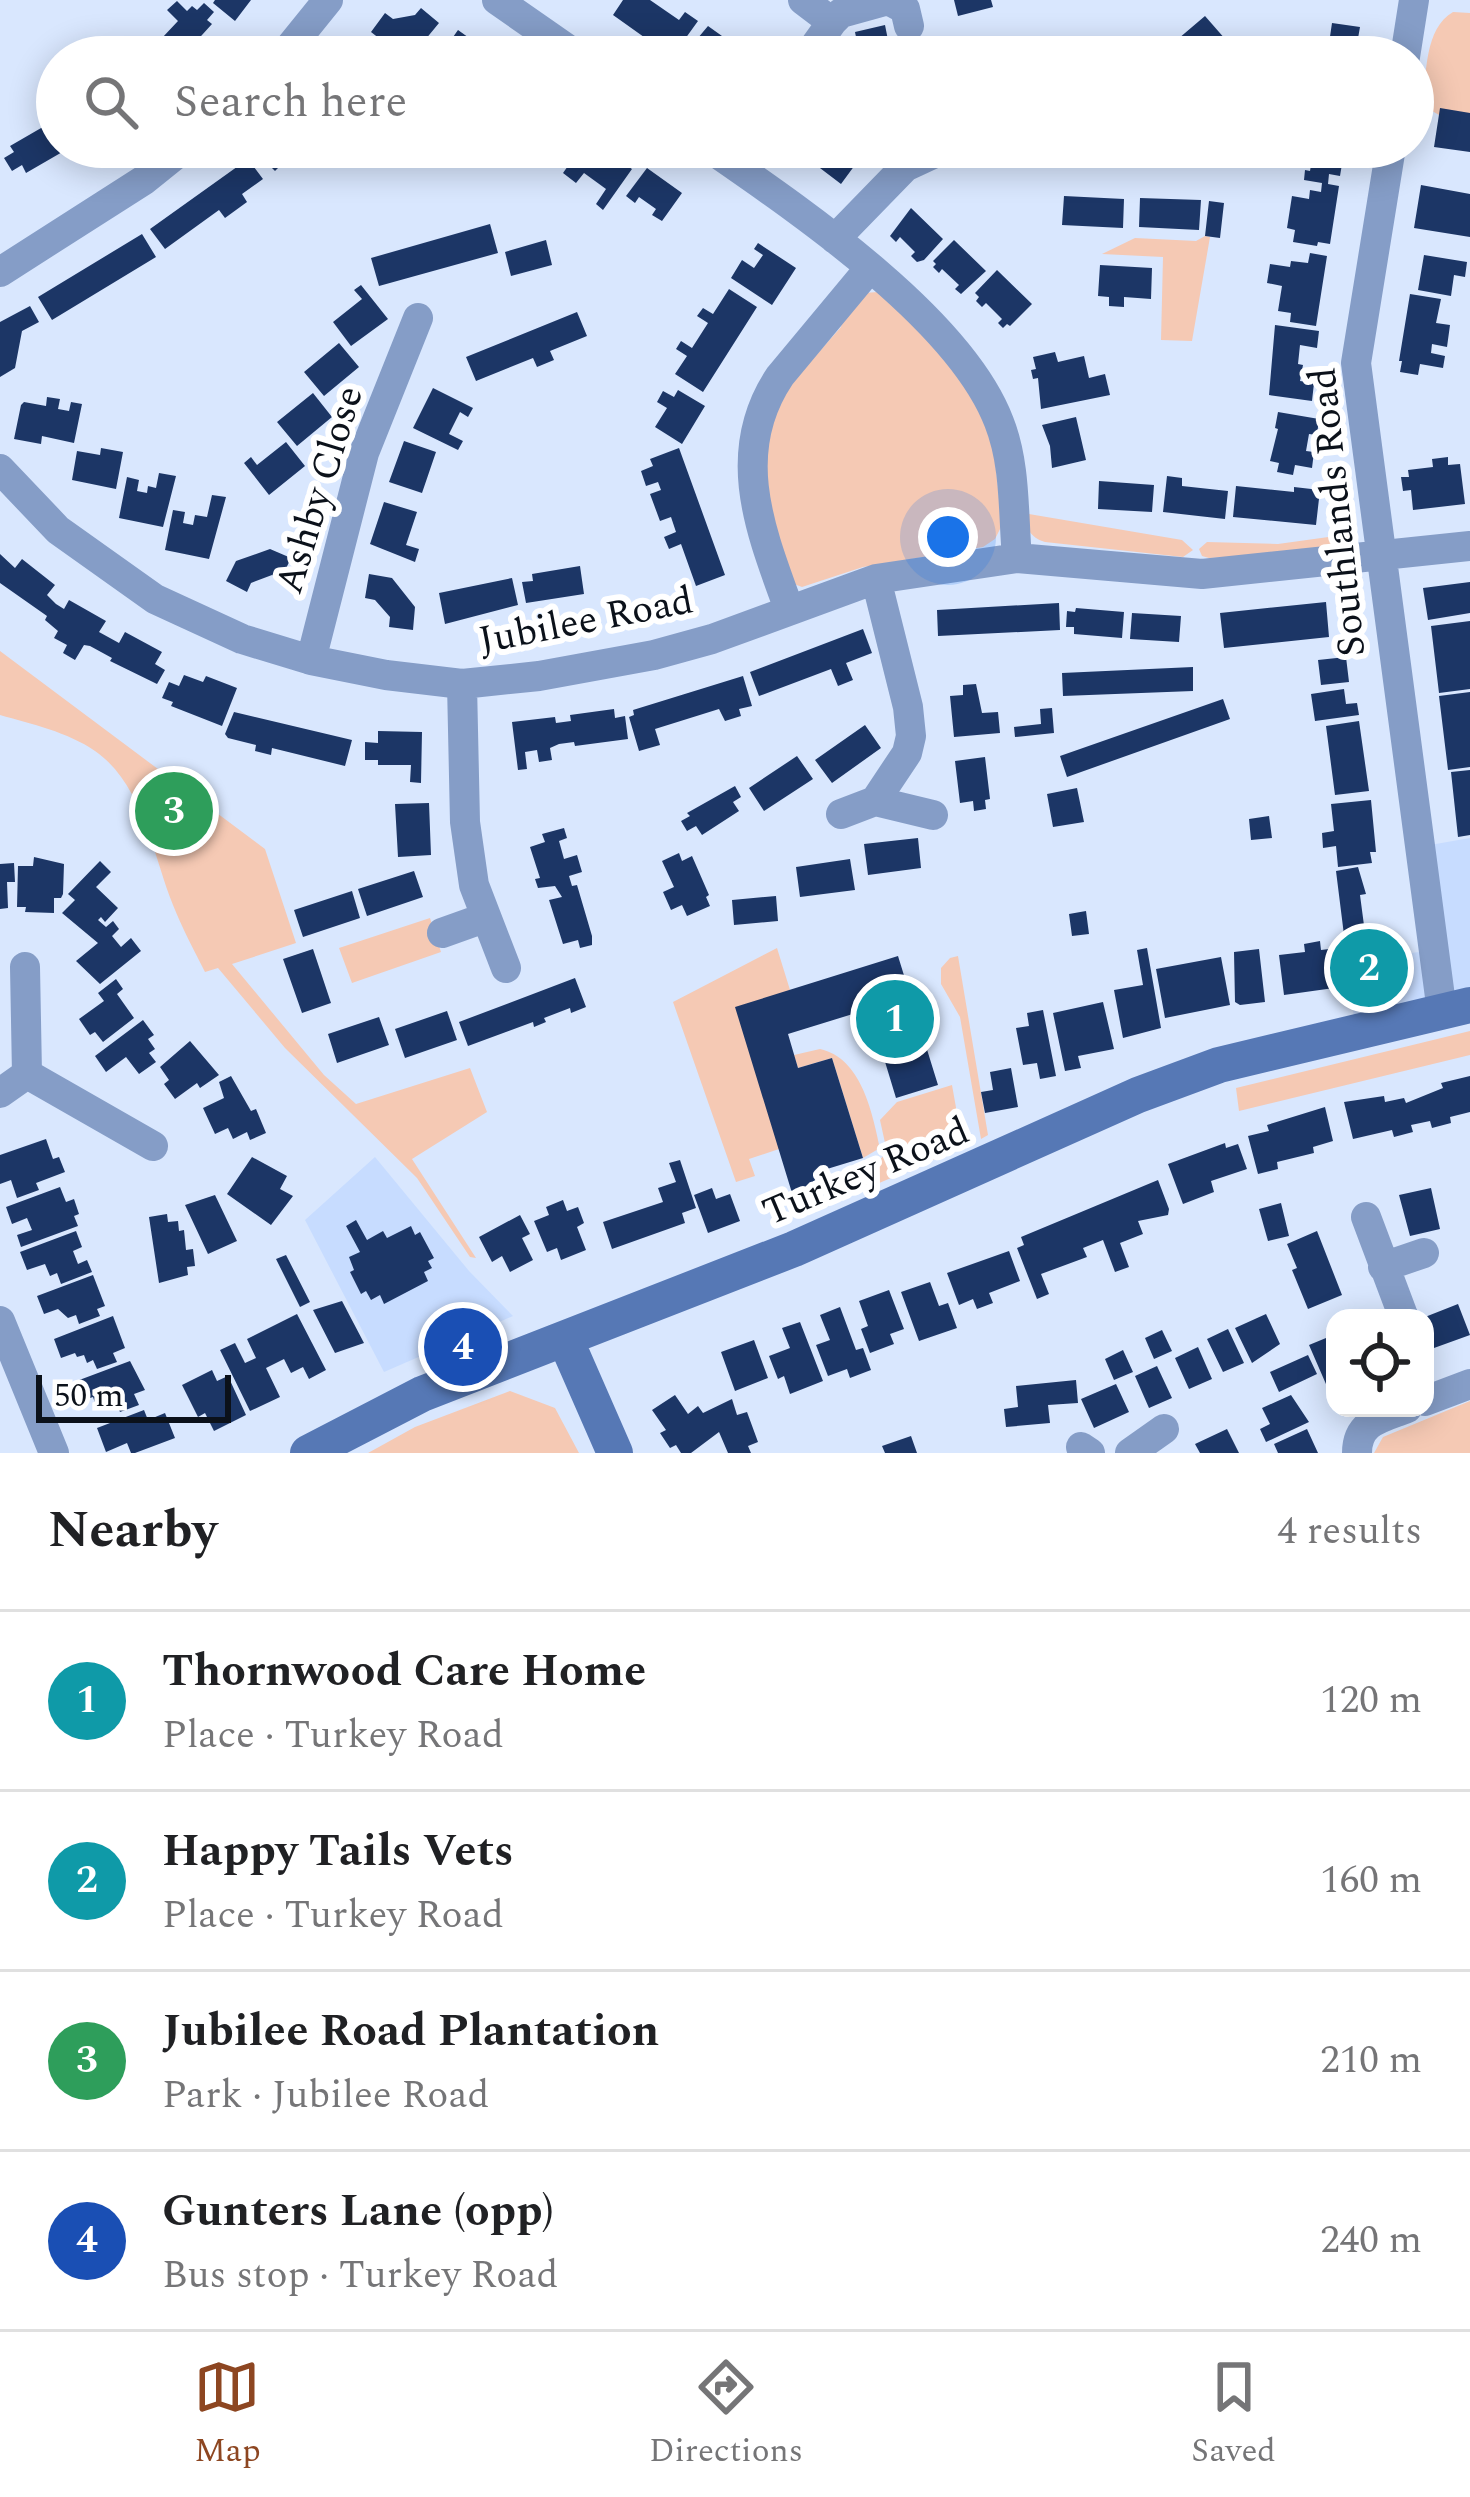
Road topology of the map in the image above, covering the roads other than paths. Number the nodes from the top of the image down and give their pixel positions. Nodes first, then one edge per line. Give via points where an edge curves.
1 (328, 0) edge
2 (497, 0) edge
3 (803, 0) edge
4 (1414, 0) edge
5 (832, 22) junction
6 (909, 26) dead end
7 (299, 36) edge
8 (549, 36) edge
9 (822, 36) edge
10 (1408, 36) edge
11 (159, 168) edge
12 (748, 168) edge
13 (903, 168) edge
14 (1388, 168) edge
15 (836, 239) junction
16 (869, 269) junction
17 (0, 272) edge
18 (421, 338) dead end
19 (0, 469) edge
20 (1470, 546) edge
21 (1379, 555) junction
22 (1017, 559) junction
23 (876, 579) junction
24 (789, 609) junction
25 (311, 660) junction
26 (462, 684) junction
27 (875, 801) junction
28 (842, 814) dead end
29 (934, 815) dead end
30 (484, 918) junction
31 (442, 933) dead end
32 (26, 968) dead end
33 (506, 968) dead end
34 (1456, 1008) edge
35 (27, 1074) junction
36 (0, 1093) edge
37 (154, 1144) dead end
38 (1366, 1217) dead end
39 (1424, 1253) dead end
40 (1383, 1268) junction
41 (1400, 1309) edge
42 (0, 1321) edge
43 (566, 1341) junction
44 (1470, 1384) edge
45 (1434, 1392) edge
46 (1380, 1417) edge
47 (1164, 1429) dead end
48 (54, 1453) edge
49 (308, 1453) edge
50 (615, 1453) edge
51 (1130, 1453) edge
52 (1357, 1453) edge

1 - 7 street
2 - 8 street
3 - 5 street
4 - 10 street
5 - 6 street via 888,0 905,9
5 - 9 street
11 - 17 street
12 - 15 street
13 - 15 street
14 - 21 street, Southlands Road via 1356,363
15 - 16 street
16 - 22 street via 980,379 1011,471
16 - 24 street via 768,393 755,438 757,519
18 - 25 street, Ashby Close via 364,453
19 - 25 street, Jubilee Road via 58,530 154,599
20 - 21 street, Jubilee Road
21 - 22 street, Jubilee Road via 1202,574
21 - 34 street, Southlands Road
22 - 23 street, Jubilee Road
23 - 24 street, Jubilee Road
23 - 27 street via 911,736
24 - 26 street, Jubilee Road via 653,655
25 - 26 street, Jubilee Road
26 - 30 street via 465,822
27 - 28 street
27 - 29 street
30 - 31 street
30 - 33 street
32 - 35 street
34 - 43 street, Turkey Road via 1178,1080
35 - 36 street
35 - 37 street
38 - 40 street
39 - 40 street
40 - 41 street
42 - 48 street
43 - 49 street, Turkey Road via 422,1394
43 - 50 street
44 - 45 street
46 - 52 street via 1358,1434
47 - 51 street

